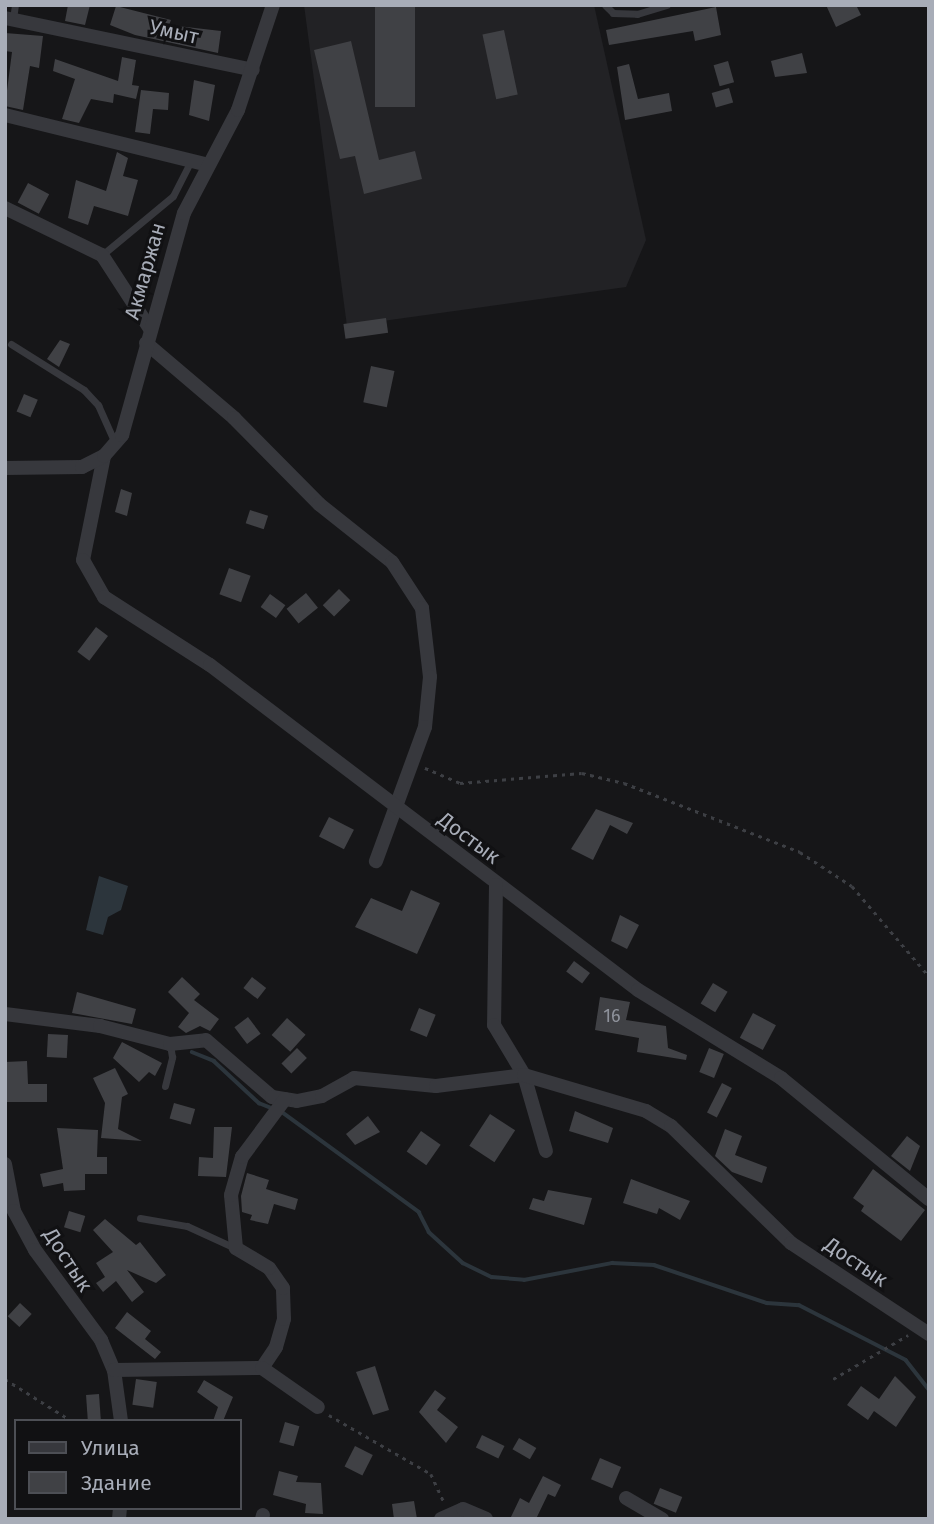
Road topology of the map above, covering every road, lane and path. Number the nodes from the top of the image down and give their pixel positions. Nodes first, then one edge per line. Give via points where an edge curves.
1 (273, 5) edge
2 (605, 5) edge
3 (667, 5) edge
4 (11, 14) edge
5 (253, 70) junction
6 (5, 115) edge
7 (191, 161) junction
8 (208, 165) junction
9 (5, 208) edge
10 (102, 255) junction
11 (148, 336) junction
12 (11, 344) dead end
13 (115, 443) junction
14 (104, 456) junction
15 (5, 468) edge
16 (414, 759) junction
17 (398, 810) junction
18 (376, 861) dead end
19 (496, 885) junction
20 (929, 976) edge
21 (5, 1014) edge
22 (170, 1044) junction
23 (524, 1075) junction
24 (165, 1086) dead end
25 (285, 1099) junction
26 (546, 1151) dead end
27 (5, 1164) edge
28 (929, 1199) edge
29 (140, 1218) dead end
30 (236, 1248) junction
31 (924, 1331) edge
32 (262, 1368) junction
33 (114, 1370) junction
34 (5, 1379) edge
35 (833, 1379) dead end
36 (318, 1407) joint
37 (69, 1419) edge
38 (121, 1419) edge
39 (626, 1497) dead end
40 (444, 1516) edge
41 (486, 1519) edge
42 (662, 1519) edge

1 - 5 street, Акмаржан
2 - 3 lane via 613,13 637,14
4 - 5 street, Умыт
5 - 8 street, Акмаржан
6 - 7 street
7 - 8 street
7 - 10 lane via 173,197
8 - 11 street, Акмаржан via 184,213
9 - 10 street
10 - 11 street
11 - 13 street, Акмаржан via 136,396
11 - 16 street via 319,504 392,562 411,584 427,632 430,677 425,727
12 - 13 lane via 84,390 98,405
13 - 14 street, Акмаржан
14 - 15 street via 82,467
14 - 17 street, Достык via 82,560 104,597 210,665
16 - 17 street
16 - 20 path via 435,776 460,783 582,773 603,778 800,852 852,886
17 - 18 street
17 - 19 street, Достык
19 - 23 street via 494,1025
19 - 28 street, Достык via 638,990 781,1078
21 - 22 street via 100,1026
22 - 24 lane via 173,1057
22 - 25 street via 206,1040 234,1059 255,1085
23 - 25 street, Достык via 436,1086 407,1086 373,1076 354,1078 322,1096
23 - 26 street
23 - 31 street, Достык via 646,1111 671,1126 791,1243
25 - 30 street via 242,1157 231,1195
27 - 33 street, Достык via 15,1211 35,1250 101,1340
29 - 30 lane via 187,1226
30 - 32 street via 269,1268 283,1288 284,1319 276,1347
31 - 35 path
32 - 33 street
32 - 36 street
33 - 38 street, Достык
34 - 37 path
36 - 40 path via 431,1474
39 - 42 street
40 - 41 street via 463,1510

